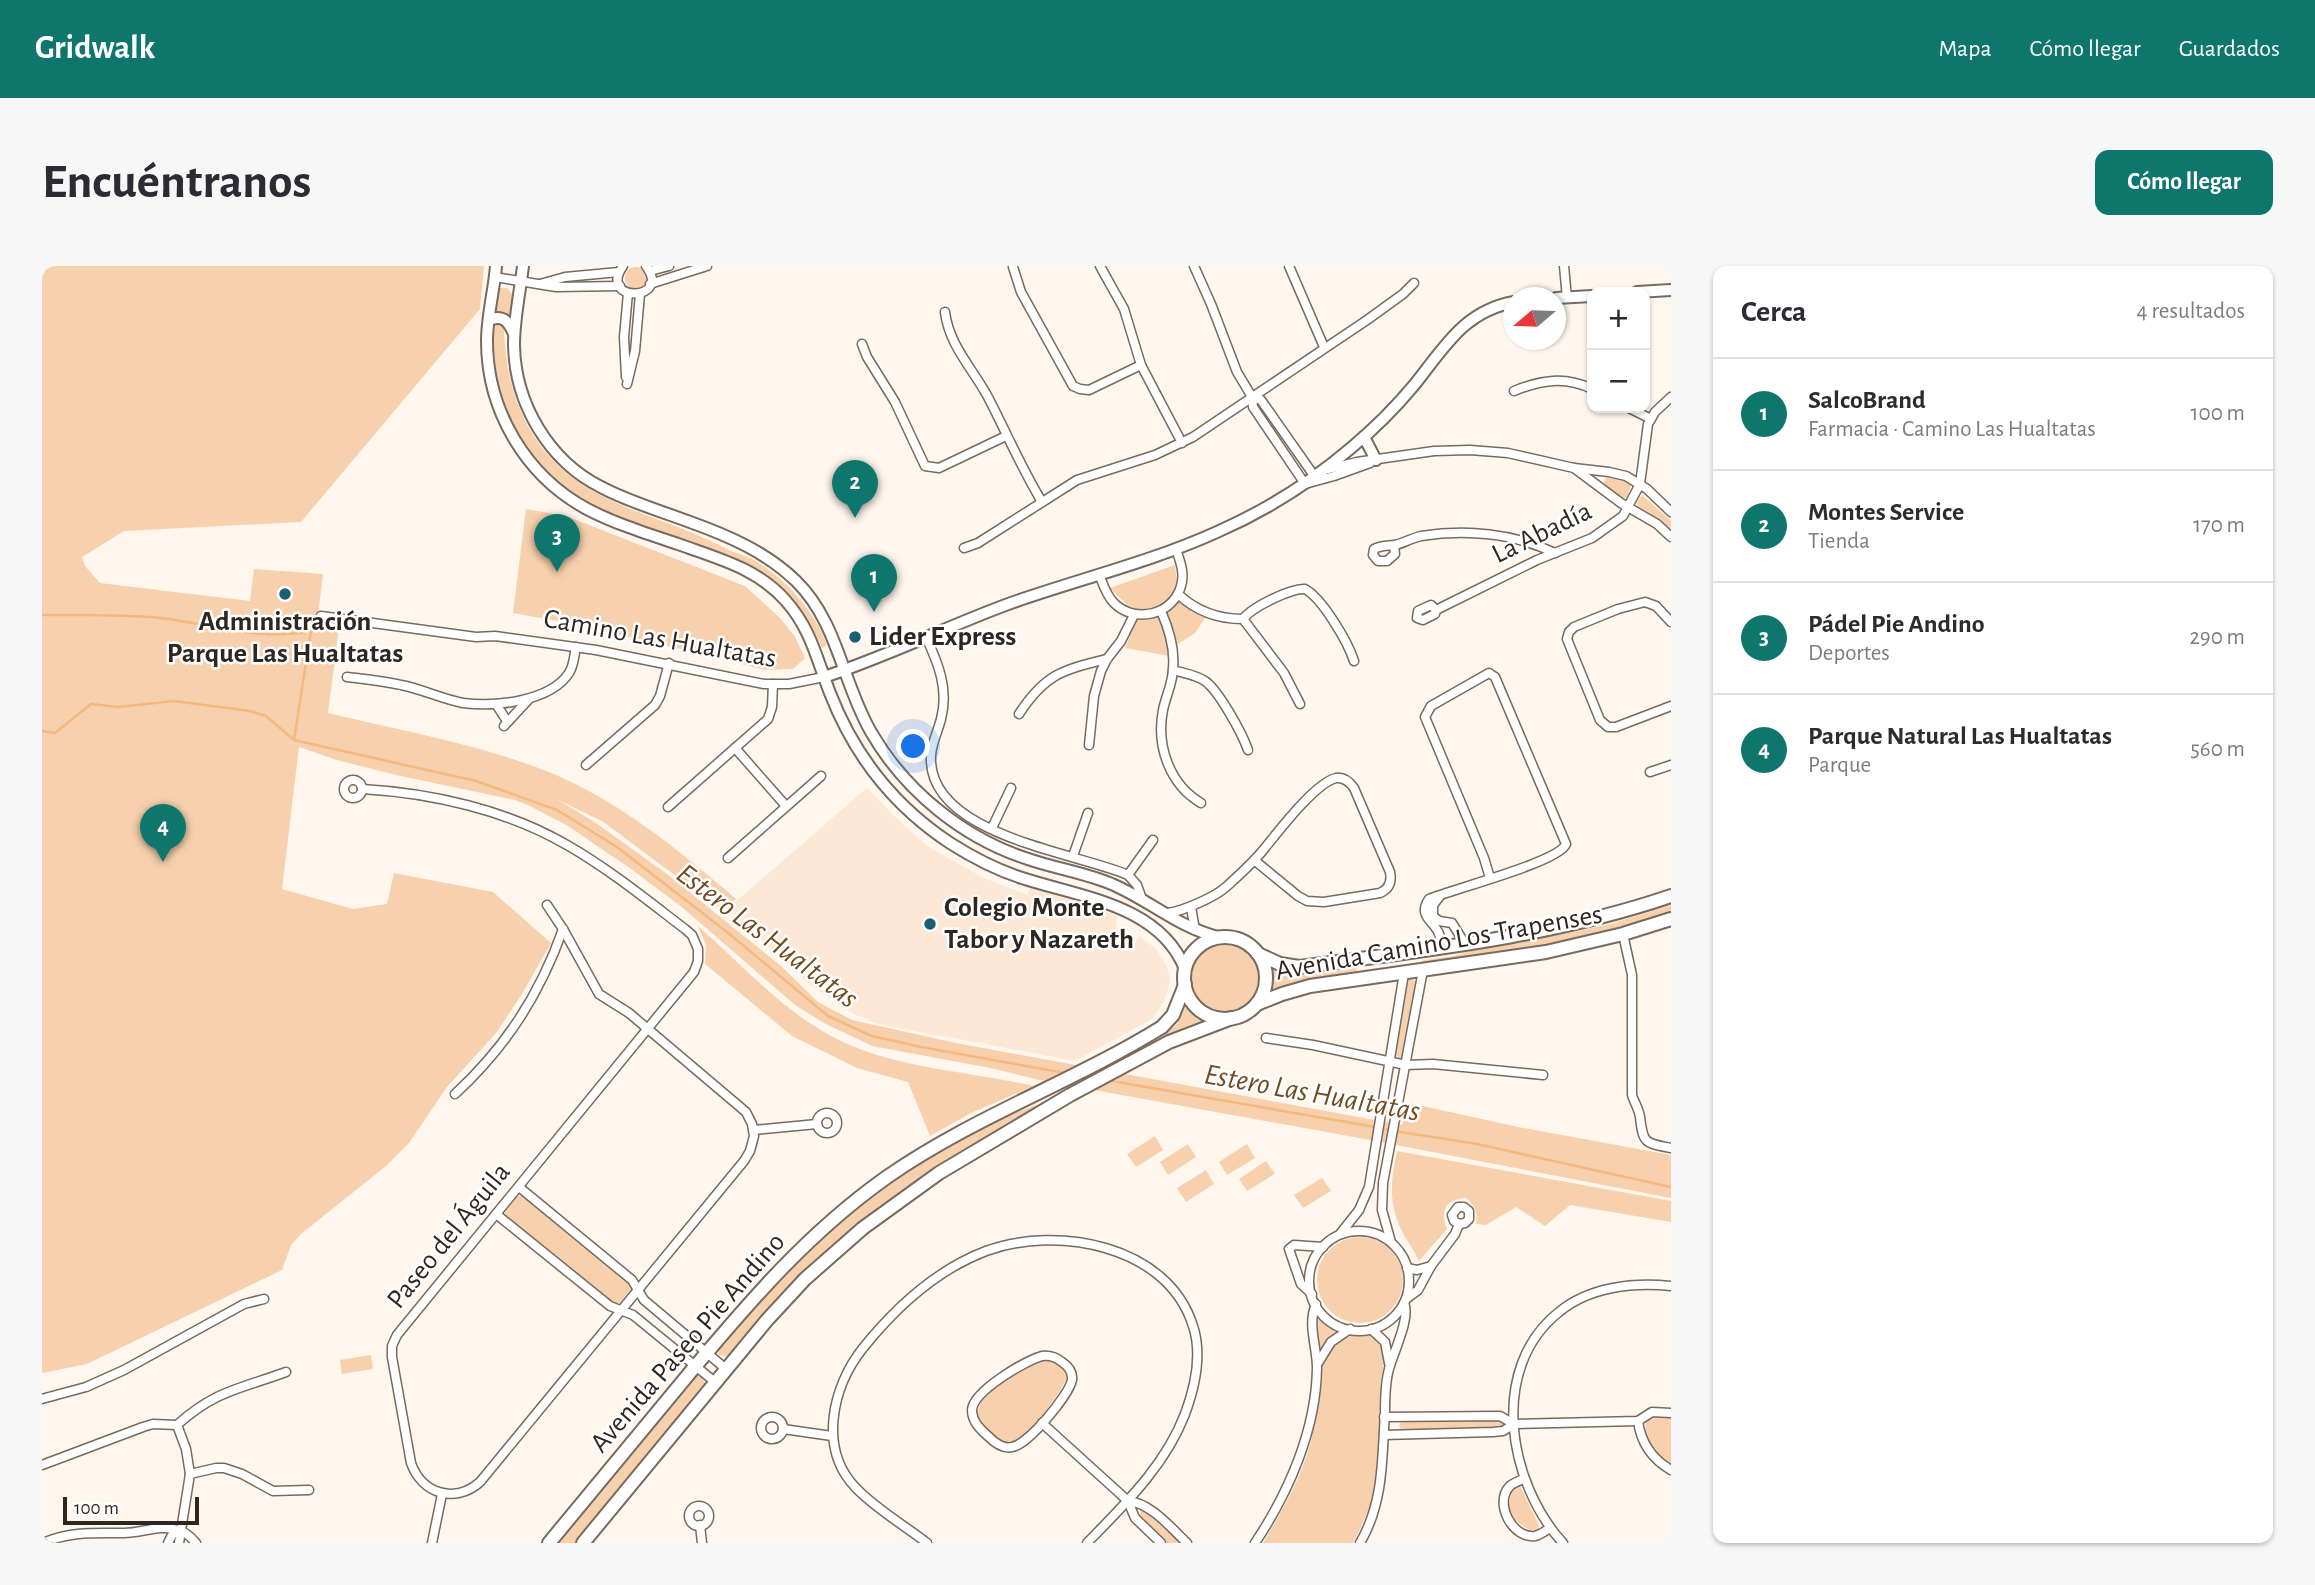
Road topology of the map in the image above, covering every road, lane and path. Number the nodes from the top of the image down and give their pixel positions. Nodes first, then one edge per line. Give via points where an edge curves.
1 (523, 266) edge
2 (669, 266) edge
3 (707, 266) edge
4 (1100, 266) edge
5 (1194, 266) edge
6 (1289, 266) edge
7 (1564, 266) edge
8 (1013, 267) edge
9 (648, 268) edge
10 (621, 269) edge
11 (496, 271) edge
12 (521, 280) junction
13 (1414, 283) dead end
14 (540, 284) junction
15 (650, 284) junction
16 (620, 286) junction
17 (1562, 287) edge
18 (1671, 290) edge
19 (1650, 291) edge
20 (628, 293) junction
21 (640, 294) junction
22 (1587, 296) edge
23 (1566, 298) edge
24 (1503, 306) edge
25 (945, 312) dead end
26 (489, 320) junction
27 (514, 334) junction
28 (862, 344) dead end
29 (1324, 347) junction
30 (1141, 365) junction
31 (1587, 387) edge
32 (1514, 391) dead end
33 (1252, 397) junction
34 (1671, 397) edge
35 (1639, 413) edge
36 (1651, 419) junction
37 (1276, 421) junction
38 (1266, 428) junction
39 (1006, 436) junction
40 (1364, 437) junction
41 (1182, 443) junction
42 (1376, 460) junction
43 (1574, 468) junction
44 (1324, 470) junction
45 (1315, 477) junction
46 (1305, 484) junction
47 (1640, 484) junction
48 (1042, 502) junction
49 (1629, 508) junction
50 (1671, 512) edge
51 (1671, 537) edge
52 (1394, 545) dead end
53 (964, 548) dead end
54 (1176, 549) junction
55 (1555, 553) junction
56 (1099, 574) junction
57 (1178, 594) junction
58 (1436, 610) dead end
59 (1161, 611) junction
60 (1134, 615) junction
61 (321, 616) dead end
62 (1244, 619) junction
63 (1671, 622) edge
64 (926, 637) junction
65 (576, 647) junction
66 (1107, 659) junction
67 (1354, 661) dead end
68 (669, 663) junction
69 (1173, 670) junction
70 (844, 671) junction
71 (347, 677) dead end
72 (824, 677) junction
73 (773, 684) junction
74 (529, 699) junction
75 (496, 704) junction
76 (1300, 704) dead end
77 (1671, 706) edge
78 (1018, 714) dead end
79 (1089, 745) dead end
80 (735, 748) junction
81 (1248, 750) dead end
82 (586, 765) dead end
83 (1671, 765) edge
84 (1650, 772) dead end
85 (821, 776) dead end
86 (1011, 788) dead end
87 (362, 789) dead end
88 (1201, 803) dead end
89 (786, 806) junction
90 (668, 807) dead end
91 (1088, 813) dead end
92 (992, 828) junction
93 (1153, 840) dead end
94 (1073, 856) junction
95 (727, 858) dead end
96 (1254, 860) junction
97 (1128, 875) junction
98 (1490, 878) junction
99 (1440, 896) junction
100 (1671, 896) edge
101 (1142, 899) junction
102 (547, 905) dead end
103 (1191, 907) junction
104 (1168, 913) junction
105 (1671, 919) edge
106 (563, 929) junction
107 (1195, 930) junction
108 (1623, 934) junction
109 (1218, 937) junction
110 (1465, 944) junction
111 (1440, 947) junction
112 (1421, 950) junction
113 (1258, 954) junction
114 (1185, 969) junction
115 (1423, 970) junction
116 (1404, 973) junction
117 (1185, 985) junction
118 (1257, 1004) junction
119 (1232, 1018) junction
120 (648, 1028) junction
121 (1266, 1038) dead end
122 (1389, 1062) junction
123 (1406, 1065) junction
124 (1543, 1075) dead end
125 (455, 1094) dead end
126 (817, 1124) dead end
127 (754, 1130) junction
128 (1671, 1147) edge
129 (519, 1186) junction
130 (496, 1214) junction
131 (1459, 1224) dead end
132 (1339, 1235) junction
133 (1391, 1242) junction
134 (1323, 1247) junction
135 (1431, 1266) junction
136 (1408, 1268) junction
137 (1671, 1286) edge
138 (638, 1290) junction
139 (1312, 1294) junction
140 (264, 1299) dead end
141 (1405, 1301) junction
142 (1316, 1304) junction
143 (621, 1311) junction
144 (1350, 1329) junction
145 (1371, 1329) junction
146 (707, 1353) junction
147 (696, 1366) junction
148 (1317, 1366) junction
149 (726, 1368) junction
150 (1389, 1369) junction
151 (286, 1372) dead end
152 (715, 1382) junction
153 (42, 1399) edge
154 (1671, 1413) edge
155 (1384, 1417) junction
156 (1638, 1421) junction
157 (1042, 1423) junction
158 (1514, 1424) junction
159 (177, 1425) junction
160 (783, 1429) dead end
161 (1384, 1435) junction
162 (832, 1436) junction
163 (42, 1465) edge
164 (1671, 1470) edge
165 (190, 1474) junction
166 (1524, 1479) junction
167 (309, 1489) dead end
168 (442, 1494) junction
169 (1128, 1501) junction
170 (700, 1525) dead end
171 (1550, 1528) junction
172 (179, 1530) junction
173 (43, 1543) edge
174 (168, 1543) edge
175 (178, 1543) edge
176 (195, 1543) edge
177 (432, 1543) edge
178 (550, 1543) edge
179 (583, 1543) edge
180 (702, 1543) edge
181 (927, 1543) edge
182 (1087, 1543) edge
183 (1161, 1543) edge
184 (1187, 1543) edge
185 (1255, 1543) edge
186 (1360, 1543) edge
187 (1563, 1543) edge

1 - 12 street
2 - 9 street
3 - 15 street
4 - 30 street via 1124,309
5 - 33 street via 1237,372
6 - 29 street
7 - 17 street
8 - 30 street via 1021,292 1073,386 1089,390
9 - 15 street
10 - 14 street
10 - 16 street
11 - 12 street
11 - 26 street
12 - 14 street
12 - 27 street
13 - 29 street
14 - 16 street
15 - 21 street
16 - 20 street
18 - 19 street
20 - 21 street
20 - 21 street via 624,337 627,384
22 - 23 street
24 - 40 street, Camino Las Hualtatas via 1461,327
25 - 39 street via 948,328
26 - 27 street via 506,320
26 - 72 street via 489,369 499,406 520,448 542,476 598,514 732,562 758,576 802,621
27 - 70 street via 516,367 527,407 560,457 600,487 743,544 775,562 819,610
28 - 39 street via 925,466 939,468
29 - 33 street
30 - 41 street
31 - 32 street via 1559,380
33 - 37 street via 1259,399
33 - 38 street
33 - 41 street
34 - 36 street
35 - 36 street
36 - 47 street, La Abadía
37 - 38 street
37 - 45 street
38 - 46 street
39 - 48 street
40 - 42 street
40 - 44 street, Camino Las Hualtatas
41 - 48 street via 1084,477
42 - 43 street via 1479,450
42 - 44 street
42 - 46 street
43 - 47 street via 1615,473
43 - 49 street
44 - 45 street, Camino Las Hualtatas
45 - 46 street, Camino Las Hualtatas
46 - 54 street, Camino Las Hualtatas via 1237,523
47 - 49 street, La Abadía
47 - 50 street
48 - 53 street
49 - 51 street
49 - 55 street, La Abadía via 1598,535
52 - 55 street via 1416,537 1468,533 1520,540
54 - 56 street, Camino Las Hualtatas
54 - 57 street via 1182,570
55 - 58 street, La Abadía
56 - 60 street via 1113,602
56 - 64 street, Camino Las Hualtatas
57 - 59 street
57 - 62 street via 1207,613
59 - 60 street
59 - 69 street via 1172,643
60 - 66 street
61 - 65 street, Camino Las Hualtatas
62 - 67 street via 1290,591 1305,589 1316,598
62 - 76 street via 1284,673
63 - 77 street via 1653,604 1640,603 1574,627 1567,639 1605,725 1616,727
64 - 70 street, Camino Las Hualtatas
64 - 92 street via 939,665 944,696 931,753 935,779 954,804
65 - 68 street, Camino Las Hualtatas
65 - 74 street via 567,675
66 - 78 street via 1046,680
66 - 79 street via 1094,696
68 - 73 street, Camino Las Hualtatas
68 - 82 street via 652,709
69 - 81 street via 1208,683
69 - 88 street via 1162,722 1164,752 1177,782
70 - 72 street, Camino Las Hualtatas
70 - 101 street via 885,754 941,813 1002,849 1096,878
71 - 75 street via 402,685 458,702
72 - 73 street, Camino Las Hualtatas
72 - 114 street via 864,760 925,825 1009,873 1079,892 1135,916 1168,939
73 - 80 street via 770,716
74 - 75 street
74 - 75 street via 506,723
80 - 89 street
80 - 90 street
83 - 84 street
85 - 89 street
86 - 92 street
87 - 120 street, Paseo del Águila via 449,802 533,828 587,857 685,929 697,944 696,966
89 - 95 street
91 - 94 street
92 - 94 street
93 - 97 street
94 - 97 street
96 - 96 street via 1298,897 1313,902 1380,893 1391,879 1354,788 1342,778 1327,782 1298,809
96 - 103 street via 1220,892
97 - 101 street
98 - 98 street via 1424,716 1431,706 1489,673 1496,679 1566,844 1560,852
98 - 99 street
99 - 110 street via 1433,905 1434,918 1452,923
99 - 111 street via 1429,899 1424,909 1440,933
100 - 110 main road, Avenida Camino Los Trapenses via 1583,923
101 - 104 street
102 - 106 street
103 - 104 street
103 - 107 street
104 - 107 street
105 - 108 main road, Avenida Camino Los Trapenses
106 - 120 street via 599,994
106 - 125 street via 524,1014 494,1055
107 - 109 street
108 - 115 main road, Avenida Camino Los Trapenses via 1526,956
108 - 128 street via 1632,975 1632,1095 1640,1131 1652,1144
109 - 113 main road via 1244,941
109 - 114 main road via 1197,948
110 - 111 main road, Avenida Camino Los Trapenses
111 - 112 main road, Avenida Camino Los Trapenses
112 - 113 main road, Avenida Camino Los Trapenses via 1298,967
112 - 116 main road via 1409,960
113 - 118 main road via 1266,979
114 - 117 main road
115 - 116 main road, Avenida Camino Los Trapenses
115 - 123 street
116 - 118 main road, Avenida Camino Los Trapenses via 1310,986
116 - 122 street
117 - 119 main road via 1202,1011
117 - 146 main road, Avenida Paseo Pie Andino via 1166,1024 945,1140 855,1202 781,1267
118 - 119 main road
119 - 149 main road, Avenida Paseo Pie Andino via 1169,1042 939,1174 831,1255
120 - 127 street via 742,1106
120 - 129 street, Paseo del Águila
121 - 122 street
122 - 123 street
122 - 132 street via 1369,1187 1352,1222
123 - 124 street via 1433,1063
123 - 133 street via 1382,1200
126 - 127 street
127 - 138 street via 744,1161
129 - 130 street, Paseo del Águila
129 - 138 street via 632,1280
130 - 143 street
130 - 168 street, Paseo del Águila via 391,1346 411,1463 423,1484
131 - 135 street
132 - 133 street via 1366,1231
132 - 134 street
133 - 136 street
134 - 139 street via 1310,1272
134 - 139 street via 1294,1245 1289,1249 1299,1280
135 - 136 street
135 - 141 street via 1416,1293
136 - 141 street
137 - 158 street via 1640,1284 1607,1290 1557,1313 1538,1335 1522,1366
138 - 143 street
138 - 146 street via 643,1300
139 - 142 street
140 - 153 street via 244,1304 100,1381
141 - 145 street via 1390,1320
141 - 150 street via 1406,1314
142 - 144 street via 1330,1321
142 - 148 street via 1311,1321
143 - 147 street via 633,1315
143 - 168 street via 480,1482 461,1493
144 - 145 street
144 - 148 street via 1331,1342
145 - 150 street via 1387,1346
146 - 147 main road, Avenida Paseo Pie Andino
146 - 149 street
147 - 152 street
147 - 178 main road, Avenida Paseo Pie Andino
148 - 185 street via 1296,1466
149 - 152 main road, Avenida Paseo Pie Andino
150 - 155 street
151 - 159 street via 218,1396
152 - 179 main road, Avenida Paseo Pie Andino
154 - 156 street via 1652,1412
155 - 158 street via 1500,1416
155 - 161 street
156 - 158 street
156 - 164 street via 1647,1450
157 - 157 street via 1072,1378 1069,1368 1052,1356 1033,1359 1009,1373 973,1406 978,1427 1007,1448 1021,1444
157 - 169 street
158 - 161 street via 1493,1432
158 - 166 street
159 - 163 street via 153,1424
159 - 165 street
160 - 162 street
161 - 186 street via 1378,1501
162 - 169 street via 837,1400 854,1362 884,1324 921,1289 968,1259 996,1248 1032,1241 1091,1244 1129,1257 1165,1281 1187,1310 1197,1344 1193,1384 1181,1423 1155,1468
162 - 181 street via 839,1464 856,1488
165 - 167 street via 224,1468 272,1491
165 - 172 street
166 - 171 street
166 - 171 street via 1506,1490 1506,1519 1530,1536
168 - 177 street
169 - 182 street
169 - 183 street via 1135,1518
169 - 184 street via 1148,1508
170 - 180 street
171 - 187 street
172 - 173 street via 160,1527 82,1533
172 - 174 street
172 - 175 street
172 - 176 street

